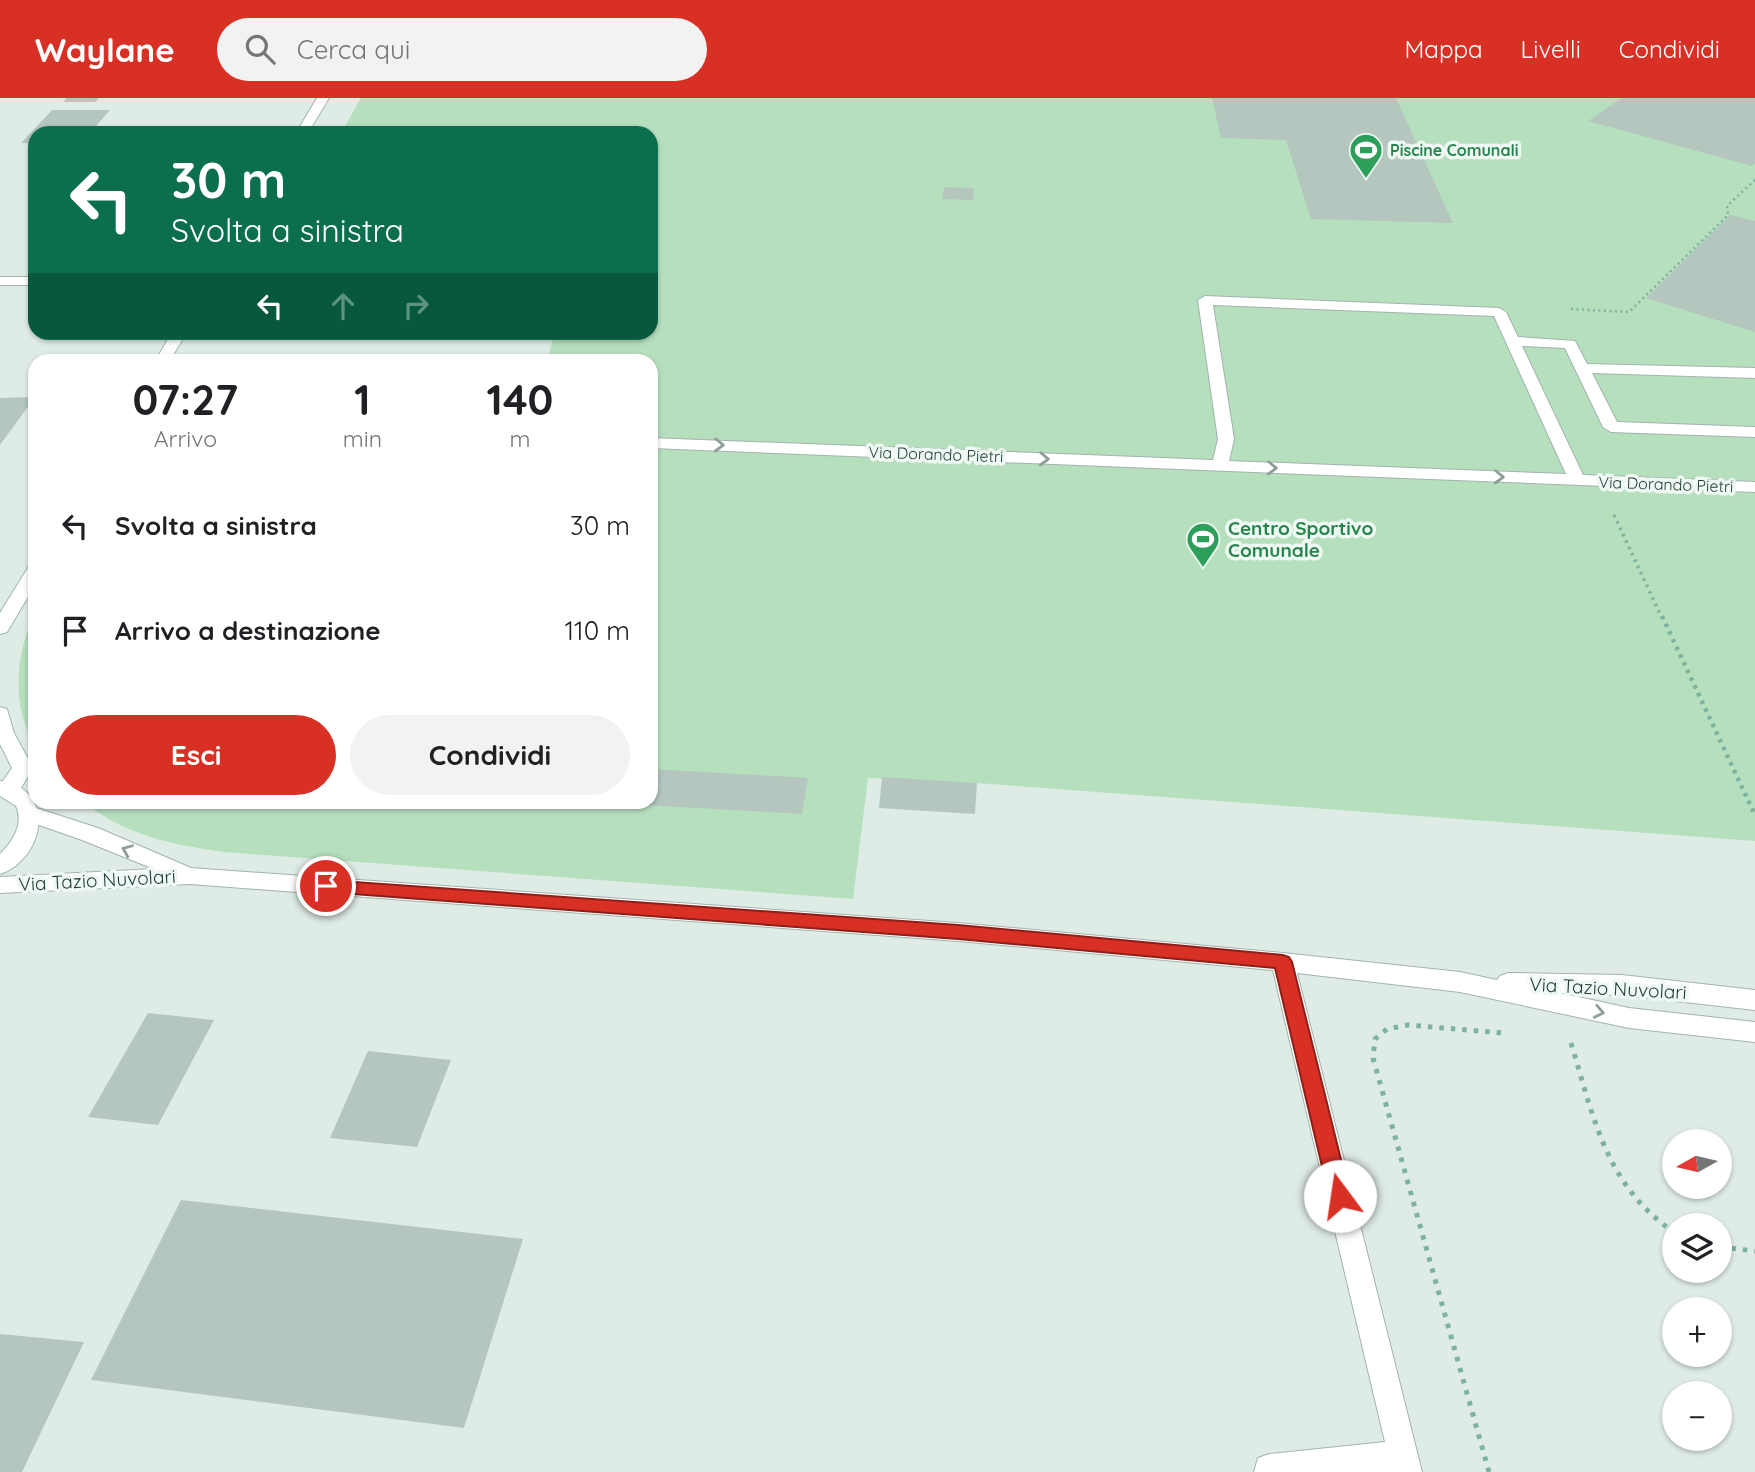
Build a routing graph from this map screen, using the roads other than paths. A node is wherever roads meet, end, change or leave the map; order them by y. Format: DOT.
graph roads {
  1 [pos="323,98"];
  2 [pos="306,126"];
  3 [pos="0,281"];
  4 [pos="28,281"];
  5 [pos="1513,341"];
  6 [pos="1582,368"];
  7 [pos="1755,373"];
  8 [pos="1755,432"];
  9 [pos="658,443"];
  10 [pos="1220,466"];
  11 [pos="1577,480"];
  12 [pos="1755,487"];
  13 [pos="28,582"];
  14 [pos="0,628"];
  15 [pos="0,714"];
  16 [pos="4,789"];
  17 [pos="30,814"];
  18 [pos="0,866"];
  19 [pos="190,876"];
  20 [pos="0,885"];
  21 [pos="1283,962"];
  22 [pos="1460,982"];
  23 [pos="1755,1000"];
  24 [pos="1755,1032"];
  25 [pos="1405,1464"];
  26 [pos="1269,1472"];
  1 -- 2 [label="street"];
  3 -- 4 [label="street"];
  5 -- 6 [label="street"];
  5 -- 10 [label="street, Via Dorando Pietri"];
  5 -- 11 [label="street, Via Dorando Pietri"];
  6 -- 7 [label="street"];
  6 -- 8 [label="street"];
  9 -- 10 [label="street, Via Dorando Pietri, one-way"];
  10 -- 11 [label="street, Via Dorando Pietri, one-way"];
  11 -- 12 [label="street, Via Dorando Pietri"];
  13 -- 14 [label="street"];
  15 -- 16 [label="street"];
  16 -- 17 [label="street"];
  17 -- 18 [label="street"];
  19 -- 17 [label="street, Via Tazio Nuvolari, one-way"];
  19 -- 20 [label="street, Via Tazio Nuvolari"];
  19 -- 21 [label="street"];
  21 -- 22 [label="street"];
  21 -- 25 [label="street"];
  22 -- 23 [label="street, Via Tazio Nuvolari"];
  22 -- 24 [label="street, one-way"];
  25 -- 26 [label="street"];
}
